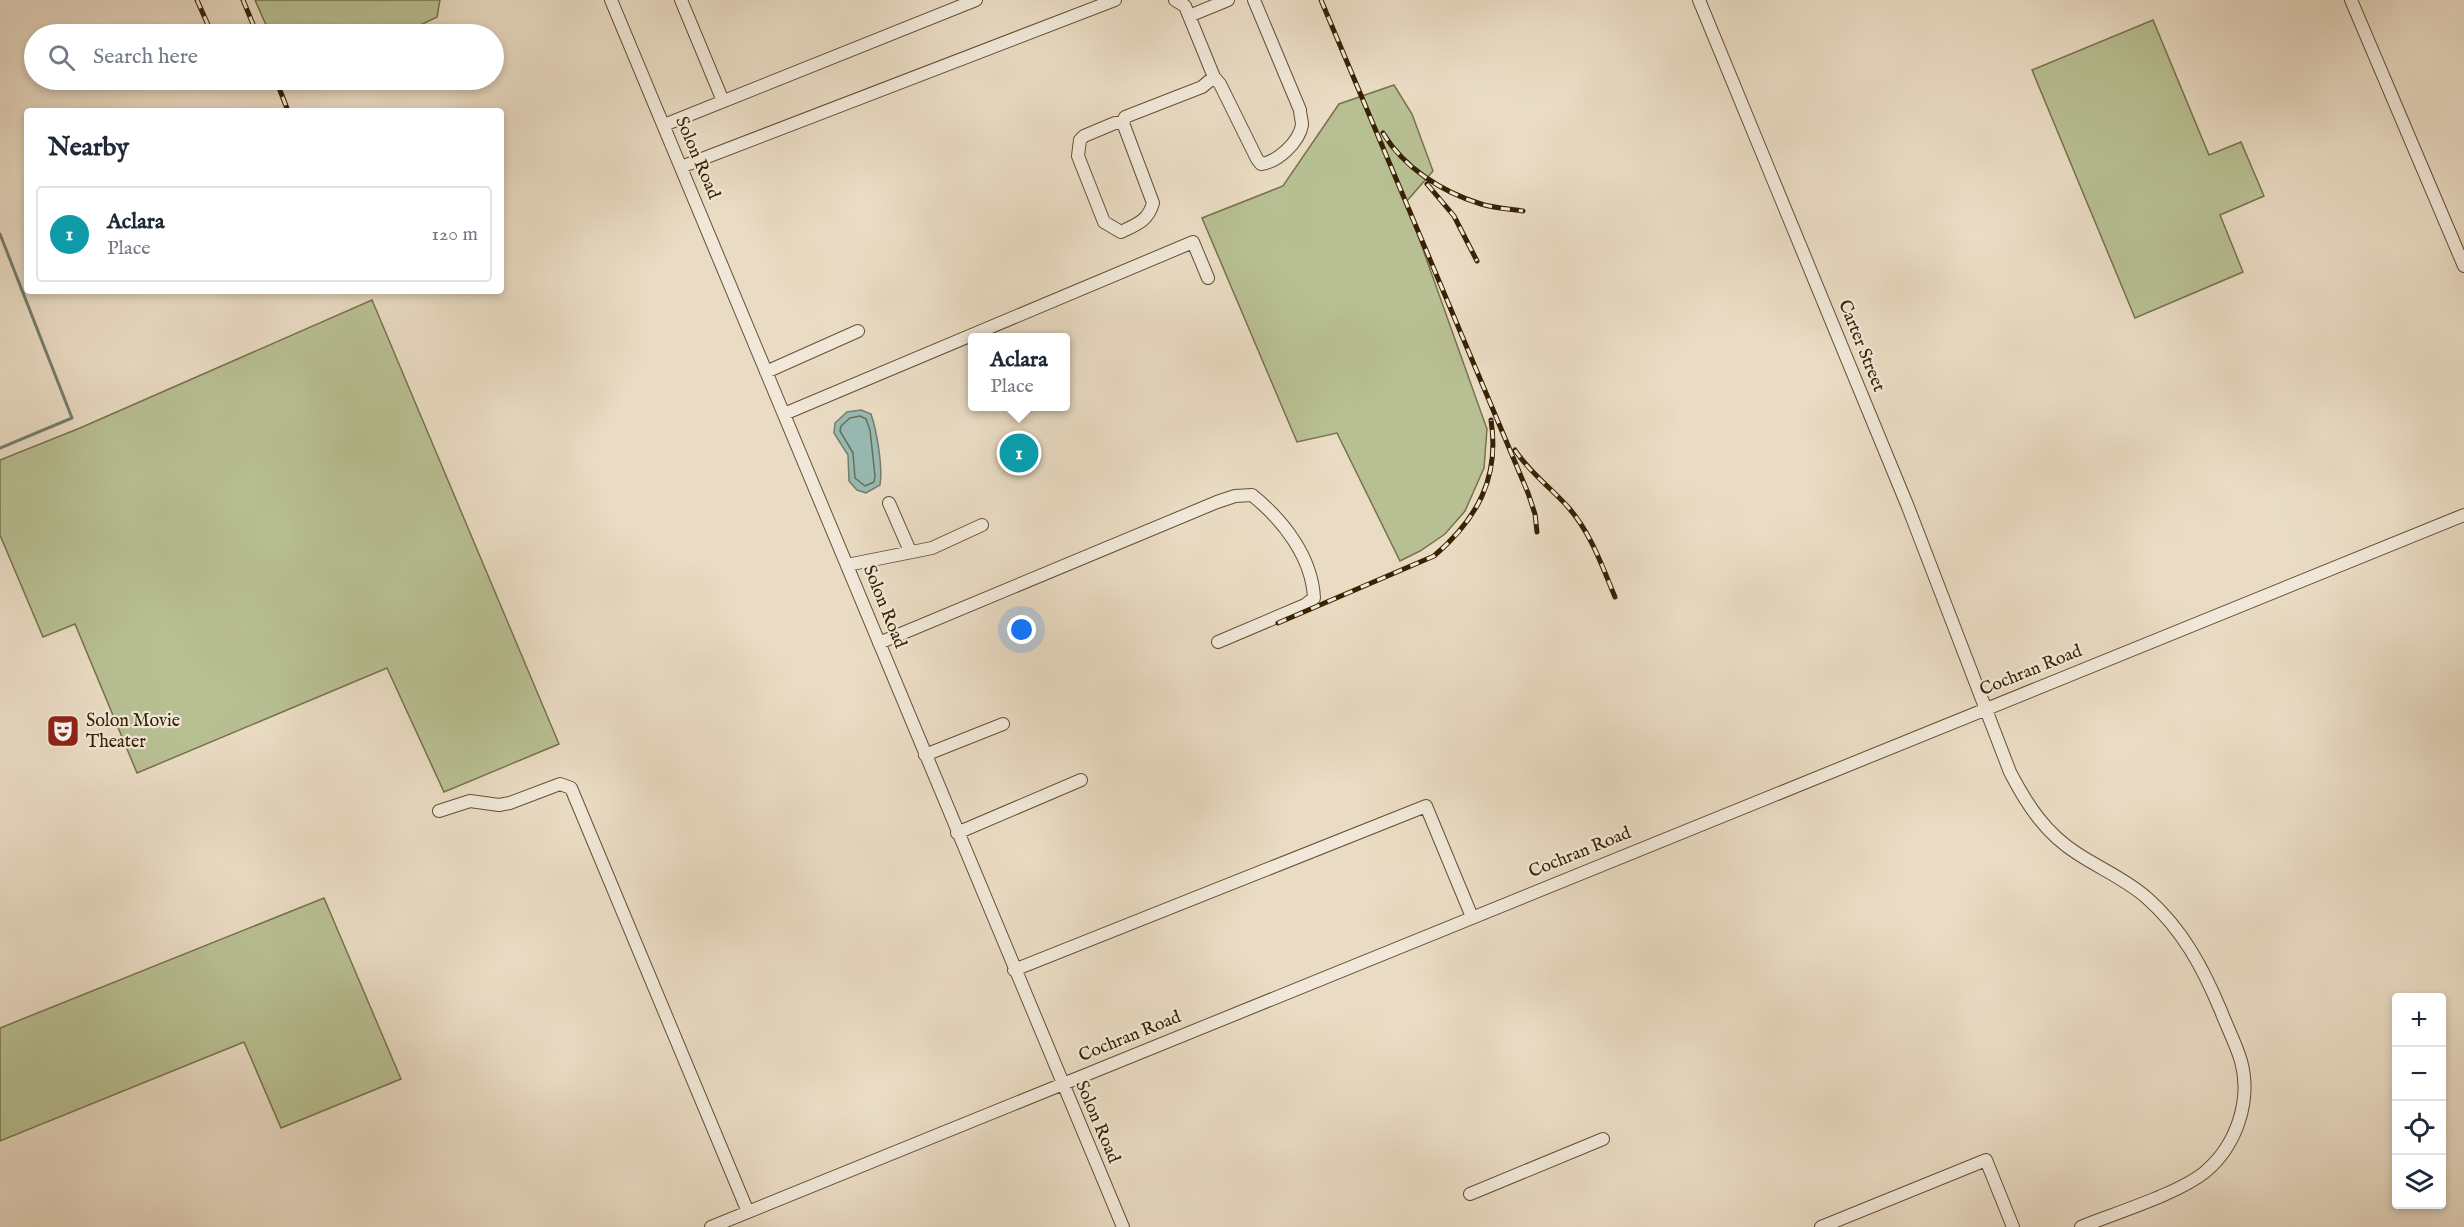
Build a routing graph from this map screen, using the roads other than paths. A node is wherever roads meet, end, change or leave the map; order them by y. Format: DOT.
graph roads {
  1 [pos="611,0"];
  2 [pos="681,0"];
  3 [pos="976,0"];
  4 [pos="1116,0"];
  5 [pos="1175,0"];
  6 [pos="1228,0"];
  7 [pos="1254,0"];
  8 [pos="1699,0"];
  9 [pos="2351,0"];
  10 [pos="1190,16"];
  11 [pos="1214,77"];
  12 [pos="723,101"];
  13 [pos="1123,123"];
  14 [pos="664,125"];
  15 [pos="681,167"];
  16 [pos="2464,266"];
  17 [pos="1208,278"];
  18 [pos="858,331"];
  19 [pos="977,333"];
  20 [pos="968,337"];
  21 [pos="766,372"];
  22 [pos="784,414"];
  23 [pos="889,503"];
  24 [pos="2464,515"];
  25 [pos="982,525"];
  26 [pos="910,551"];
  27 [pos="847,565"];
  28 [pos="1218,642"];
  29 [pos="879,643"];
  30 [pos="1984,708"];
  31 [pos="1003,724"];
  32 [pos="925,755"];
  33 [pos="1082,780"];
  34 [pos="439,811"];
  35 [pos="957,833"];
  36 [pos="1472,917"];
  37 [pos="1014,970"];
  38 [pos="1062,1084"];
  39 [pos="1603,1139"];
  40 [pos="1470,1194"];
  41 [pos="748,1212"];
  42 [pos="711,1227"];
  43 [pos="1123,1227"];
  44 [pos="1821,1227"];
  45 [pos="2013,1227"];
  46 [pos="2081,1227"];
  1 -- 14 [label="street, Solon Road"];
  2 -- 12 [label="street"];
  3 -- 12 [label="street"];
  4 -- 15 [label="street"];
  5 -- 10 [label="street"];
  6 -- 10 [label="street"];
  7 -- 11 [label="street"];
  8 -- 30 [label="street, Carter Street"];
  9 -- 16 [label="street"];
  10 -- 11 [label="street"];
  11 -- 13 [label="street"];
  12 -- 14 [label="street"];
  13 -- 13 [label="street"];
  14 -- 15 [label="street, Solon Road"];
  15 -- 21 [label="street, Solon Road"];
  17 -- 19 [label="street"];
  18 -- 21 [label="street"];
  20 -- 22 [label="street"];
  21 -- 22 [label="street, Solon Road"];
  22 -- 27 [label="street, Solon Road"];
  23 -- 26 [label="street"];
  24 -- 30 [label="street, Cochran Road"];
  25 -- 26 [label="street"];
  26 -- 27 [label="street"];
  27 -- 29 [label="street, Solon Road"];
  28 -- 29 [label="street"];
  29 -- 32 [label="street, Solon Road"];
  30 -- 36 [label="street, Cochran Road"];
  30 -- 46 [label="street, Carter Street"];
  31 -- 32 [label="street"];
  32 -- 35 [label="street, Solon Road"];
  33 -- 35 [label="street"];
  34 -- 41 [label="street"];
  35 -- 37 [label="street, Solon Road"];
  36 -- 37 [label="street"];
  36 -- 38 [label="street, Cochran Road"];
  37 -- 38 [label="street, Solon Road"];
  38 -- 41 [label="street, Cochran Road"];
  38 -- 43 [label="street, Solon Road"];
  39 -- 40 [label="street"];
  41 -- 42 [label="street, Cochran Road"];
  44 -- 45 [label="street"];
}
